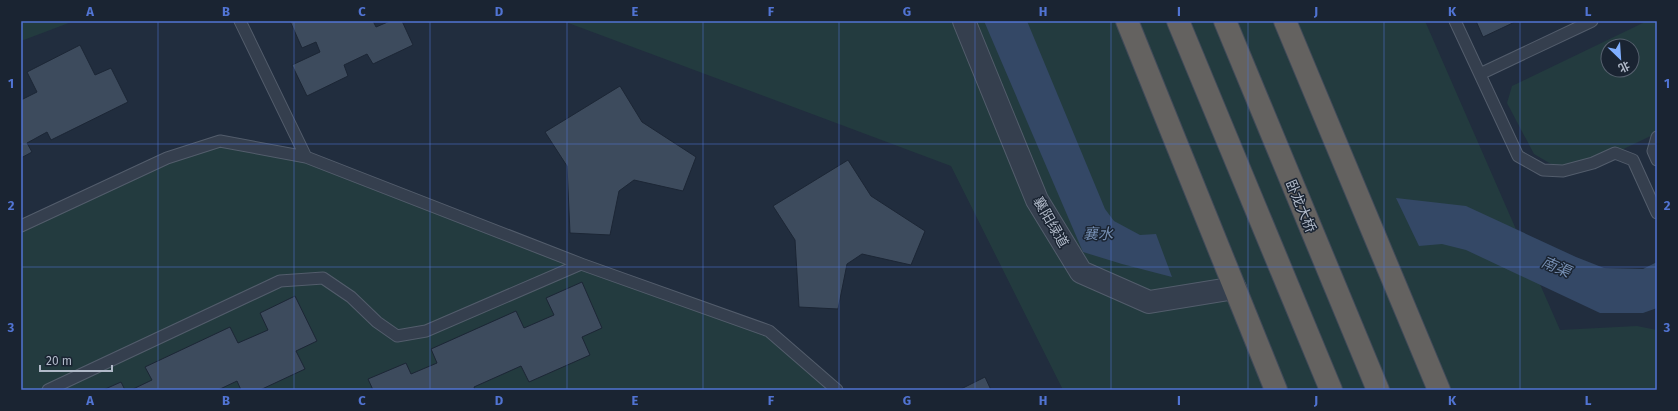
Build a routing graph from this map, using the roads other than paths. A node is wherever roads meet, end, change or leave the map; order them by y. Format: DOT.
graph roads {
  1 [pos="240,21"];
  2 [pos="964,21"];
  3 [pos="1127,21"];
  4 [pos="1178,21"];
  5 [pos="1225,21"];
  6 [pos="1285,21"];
  7 [pos="1455,21"];
  8 [pos="1592,21"];
  9 [pos="1480,74"];
  10 [pos="1657,136"];
  11 [pos="306,157"];
  12 [pos="1657,160"];
  13 [pos="1657,214"];
  14 [pos="21,226"];
  15 [pos="581,264"];
  16 [pos="1235,288"];
  17 [pos="48,390"];
  18 [pos="837,390"];
  19 [pos="1276,390"];
  20 [pos="1330,390"];
  21 [pos="1378,390"];
  22 [pos="1439,390"];
  1 -- 11 [label="lane"];
  2 -- 16 [label="street, 襄阳绿道"];
  3 -- 16 [label="highway"];
  4 -- 20 [label="highway"];
  5 -- 21 [label="highway, 卧龙大桥"];
  6 -- 22 [label="highway"];
  7 -- 9 [label="lane"];
  8 -- 9 [label="lane"];
  9 -- 13 [label="lane"];
  10 -- 12 [label="lane"];
  11 -- 14 [label="lane"];
  11 -- 15 [label="lane"];
  15 -- 17 [label="lane"];
  15 -- 18 [label="lane"];
  16 -- 19 [label="highway"];
}
